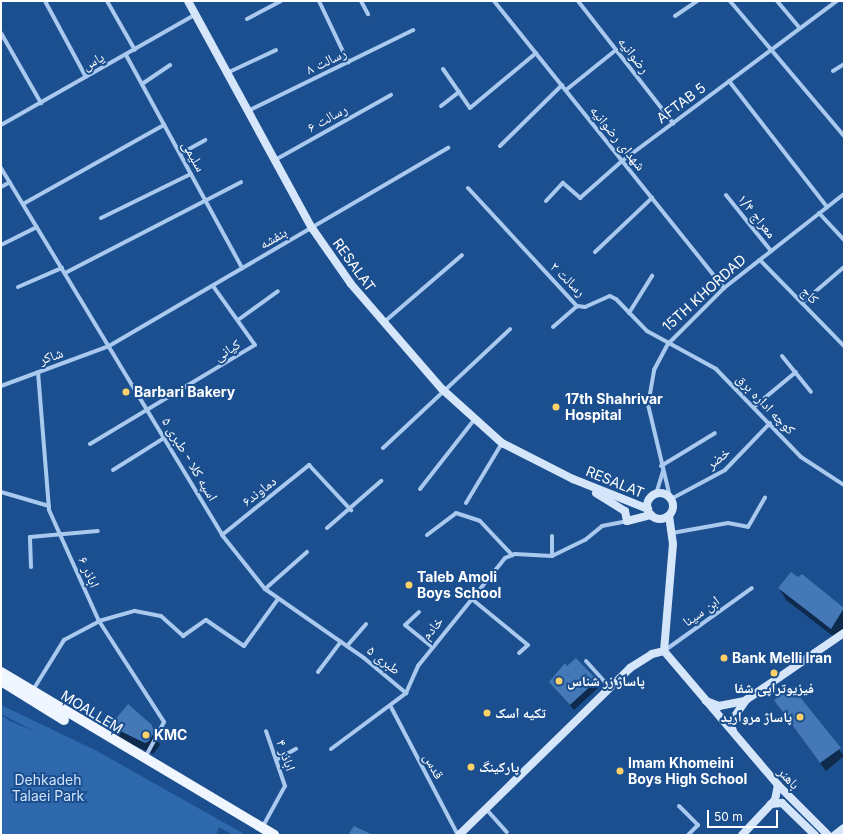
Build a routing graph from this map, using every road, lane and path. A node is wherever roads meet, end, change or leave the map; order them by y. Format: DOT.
graph roads {
  1 [pos="45,1"];
  2 [pos="107,1"];
  3 [pos="188,1"];
  4 [pos="281,1"];
  5 [pos="319,1"];
  6 [pos="361,1"];
  7 [pos="494,1"];
  8 [pos="578,1"];
  9 [pos="696,1"];
  10 [pos="730,1"];
  11 [pos="777,1"];
  12 [pos="836,1"];
  13 [pos="368,14"];
  14 [pos="196,15"];
  15 [pos="675,16"];
  16 [pos="246,19"];
  17 [pos="800,28"];
  18 [pos="413,30"];
  19 [pos="1,33"];
  20 [pos="135,50"];
  21 [pos="276,50"];
  22 [pos="616,50"];
  23 [pos="771,50"];
  24 [pos="536,53"];
  25 [pos="126,55"];
  26 [pos="348,62"];
  27 [pos="844,64"];
  28 [pos="170,65"];
  29 [pos="443,69"];
  30 [pos="833,71"];
  31 [pos="227,74"];
  32 [pos="86,77"];
  33 [pos="729,81"];
  34 [pos="142,84"];
  35 [pos="562,85"];
  36 [pos="566,90"];
  37 [pos="459,92"];
  38 [pos="391,95"];
  39 [pos="41,103"];
  40 [pos="441,106"];
  41 [pos="248,112"];
  42 [pos="673,123"];
  43 [pos="1,125"];
  44 [pos="164,125"];
  45 [pos="844,136"];
  46 [pos="205,140"];
  47 [pos="500,146"];
  48 [pos="448,148"];
  49 [pos="180,154"];
  50 [pos="275,160"];
  51 [pos="622,161"];
  52 [pos="1,168"];
  53 [pos="191,174"];
  54 [pos="10,182"];
  55 [pos="241,182"];
  56 [pos="1,187"];
  57 [pos="468,188"];
  58 [pos="844,194"];
  59 [pos="726,195"];
  60 [pos="652,198"];
  61 [pos="546,200"];
  62 [pos="206,201"];
  63 [pos="23,204"];
  64 [pos="827,207"];
  65 [pos="819,213"];
  66 [pos="101,218"];
  67 [pos="37,227"];
  68 [pos="312,228"];
  69 [pos="844,240"];
  70 [pos="1,245"];
  71 [pos="771,251"];
  72 [pos="595,252"];
  73 [pos="462,255"];
  74 [pos="760,260"];
  75 [pos="844,267"];
  76 [pos="62,268"];
  77 [pos="242,268"];
  78 [pos="65,273"];
  79 [pos="652,276"];
  80 [pos="213,286"];
  81 [pos="18,287"];
  82 [pos="724,288"];
  83 [pos="278,291"];
  84 [pos="802,303"];
  85 [pos="577,306"];
  86 [pos="629,313"];
  87 [pos="238,320"];
  88 [pos="383,323"];
  89 [pos="553,327"];
  90 [pos="510,328"];
  91 [pos="668,344"];
  92 [pos="109,346"];
  93 [pos="844,346"];
  94 [pos="782,356"];
  95 [pos="38,372"];
  96 [pos="796,372"];
  97 [pos="1,386"];
  98 [pos="442,389"];
  99 [pos="811,392"];
  100 [pos="754,406"];
  101 [pos="148,412"];
  102 [pos="474,420"];
  103 [pos="770,423"];
  104 [pos="715,433"];
  105 [pos="164,438"];
  106 [pos="502,443"];
  107 [pos="90,444"];
  108 [pos="383,448"];
  109 [pos="662,468"];
  110 [pos="113,470"];
  111 [pos="573,479"];
  112 [pos="381,481"];
  113 [pos="844,485"];
  114 [pos="420,489"];
  115 [pos="1,492"];
  116 [pos="656,494"];
  117 [pos="670,498"];
  118 [pos="765,498"];
  119 [pos="466,504"];
  120 [pos="48,506"];
  121 [pos="351,510"];
  122 [pos="649,512"];
  123 [pos="669,516"];
  124 [pos="627,521"];
  125 [pos="327,528"];
  126 [pos="98,531"];
  127 [pos="672,534"];
  128 [pos="60,535"];
  129 [pos="222,535"];
  130 [pos="427,535"];
  131 [pos="552,536"];
  132 [pos="307,552"];
  133 [pos="512,555"];
  134 [pos="552,556"];
  135 [pos="31,567"];
  136 [pos="752,588"];
  137 [pos="265,589"];
  138 [pos="278,599"];
  139 [pos="473,600"];
  140 [pos="419,612"];
  141 [pos="98,621"];
  142 [pos="366,624"];
  143 [pos="844,633"];
  144 [pos="341,642"];
  145 [pos="347,646"];
  146 [pos="432,648"];
  147 [pos="664,651"];
  148 [pos="519,653"];
  149 [pos="586,661"];
  150 [pos="1,672"];
  151 [pos="318,672"];
  152 [pos="1,681"];
  153 [pos="610,688"];
  154 [pos="32,691"];
  155 [pos="406,693"];
  156 [pos="746,700"];
  157 [pos="706,701"];
  158 [pos="391,707"];
  159 [pos="266,731"];
  160 [pos="735,736"];
  161 [pos="331,748"];
  162 [pos="296,749"];
  163 [pos="144,759"];
  164 [pos="276,760"];
  165 [pos="778,785"];
  166 [pos="771,804"];
  167 [pos="680,806"];
  168 [pos="486,809"];
  169 [pos="844,828"];
  170 [pos="263,832"];
  171 [pos="507,832"];
  172 [pos="274,835"];
  173 [pos="459,835"];
  174 [pos="688,835"];
  175 [pos="742,835"];
  176 [pos="815,835"];
  177 [pos="828,835"];
  178 [pos="836,835"];
  1 -- 32 [label="street"];
  2 -- 20 [label="street"];
  3 -- 14 [label="main road, RESALAT"];
  4 -- 16 [label="street"];
  5 -- 26 [label="street"];
  6 -- 13 [label="street"];
  7 -- 24 [label="street, شهدای رضوانیه"];
  8 -- 22 [label="street, رضوانیه"];
  9 -- 15 [label="street"];
  10 -- 23 [label="street"];
  11 -- 17 [label="street"];
  12 -- 17 [label="street, AFTAB 5"];
  14 -- 20 [label="street, یاس"];
  14 -- 31 [label="main road, RESALAT"];
  17 -- 23 [label="street, AFTAB 5"];
  18 -- 26 [label="street, رسالت ۸"];
  19 -- 39 [label="street"];
  20 -- 25 [label="street, یاس"];
  21 -- 31 [label="street"];
  22 -- 36 [label="street"];
  22 -- 42 [label="street, رضوانیه"];
  23 -- 33 [label="street, AFTAB 5"];
  23 -- 45 [label="street"];
  24 -- 35 [label="street, شهدای رضوانیه"];
  24 -- 37 [label="street"];
  25 -- 32 [label="street, یاس"];
  25 -- 34 [label="street, سلیمی"];
  26 -- 41 [label="street, رسالت ۸"];
  27 -- 30 [label="street"];
  28 -- 34 [label="street"];
  29 -- 37 [label="street"];
  31 -- 41 [label="main road, RESALAT"];
  32 -- 39 [label="street, یاس"];
  33 -- 42 [label="street, AFTAB 5"];
  33 -- 64 [label="street"];
  34 -- 44 [label="street, سلیمی"];
  35 -- 36 [label="street, شهدای رضوانیه"];
  35 -- 47 [label="street"];
  36 -- 51 [label="street, شهدای رضوانیه"];
  37 -- 40 [label="street"];
  38 -- 50 [label="street, رسالت ۶"];
  39 -- 43 [label="street, یاس"];
  41 -- 50 [label="main road, RESALAT"];
  42 -- 51 [label="street, AFTAB 5"];
  44 -- 49 [label="street, سلیمی"];
  44 -- 63 [label="street"];
  46 -- 49 [label="street"];
  48 -- 68 [label="street, بنفشه"];
  49 -- 53 [label="street, سلیمی"];
  50 -- 68 [label="main road, RESALAT"];
  51 -- 60 [label="street, شهدای رضوانیه"];
  51 -- 61 [label="street, AFTAB 5"];
  52 -- 54 [label="street, اسپه کلا - طبری ۵"];
  53 -- 62 [label="street, سلیمی"];
  53 -- 66 [label="street"];
  54 -- 56 [label="street"];
  54 -- 63 [label="street, اسپه کلا - طبری ۵"];
  55 -- 62 [label="street"];
  57 -- 85 [label="street, رسالت ۲"];
  58 -- 64 [label="street, 15TH KHORDAD"];
  59 -- 71 [label="street, معراج ۱/۴"];
  60 -- 72 [label="street"];
  60 -- 82 [label="street, شهدای رضوانیه"];
  62 -- 77 [label="street, سلیمی"];
  62 -- 78 [label="street"];
  63 -- 67 [label="street, اسپه کلا - طبری ۵"];
  64 -- 65 [label="street, 15TH KHORDAD"];
  65 -- 69 [label="street"];
  65 -- 71 [label="street, 15TH KHORDAD"];
  67 -- 70 [label="street"];
  67 -- 76 [label="street, اسپه کلا - طبری ۵"];
  68 -- 77 [label="street, بنفشه"];
  68 -- 88 [label="main road, RESALAT"];
  71 -- 74 [label="street, 15TH KHORDAD"];
  73 -- 88 [label="street"];
  74 -- 82 [label="street, 15TH KHORDAD"];
  74 -- 84 [label="street, کاج"];
  75 -- 84 [label="street"];
  76 -- 78 [label="street, اسپه کلا - طبری ۵"];
  76 -- 81 [label="street"];
  77 -- 80 [label="street, بنفشه"];
  78 -- 92 [label="street, اسپه کلا - طبری ۵"];
  79 -- 86 [label="street"];
  80 -- 87 [label="street, کیانی"];
  80 -- 92 [label="street, بنفشه"];
  82 -- 91 [label="street, 15TH KHORDAD"];
  83 -- 87 [label="street"];
  84 -- 93 [label="street, کاج"];
  85 -- 86 [label="street, رسالت ۲"];
  85 -- 89 [label="street"];
  86 -- 91 [label="street, رسالت ۲"];
  87 -- 101 [label="street, کیانی"];
  88 -- 98 [label="main road, RESALAT"];
  90 -- 98 [label="street"];
  91 -- 100 [label="street, کوچه اداره برق"];
  91 -- 109 [label="street, 15TH KHORDAD"];
  92 -- 95 [label="street, شاکر"];
  92 -- 101 [label="street, اسپه کلا - طبری ۵"];
  94 -- 96 [label="street"];
  95 -- 97 [label="street, شاکر"];
  95 -- 120 [label="street, اباذر ۶"];
  96 -- 99 [label="street"];
  96 -- 100 [label="street"];
  98 -- 102 [label="main road, RESALAT"];
  98 -- 108 [label="street"];
  100 -- 103 [label="street, کوچه اداره برق"];
  101 -- 105 [label="street, اسپه کلا - طبری ۵"];
  101 -- 107 [label="street"];
  102 -- 106 [label="main road, RESALAT"];
  102 -- 114 [label="street"];
  103 -- 113 [label="street, کوچه اداره برق"];
  103 -- 117 [label="street, خضر"];
  104 -- 109 [label="street"];
  105 -- 110 [label="street"];
  105 -- 129 [label="street, اسپه کلا - طبری ۵"];
  106 -- 111 [label="main road, RESALAT"];
  106 -- 119 [label="street"];
  109 -- 116 [label="street, 15TH KHORDAD"];
  109 -- 117 [label="street, 15TH KHORDAD"];
  111 -- 122 [label="main road, RESALAT"];
  111 -- 124 [label="main road, RESALAT"];
  112 -- 121 [label="street"];
  115 -- 120 [label="street"];
  116 -- 117 [label="main road"];
  116 -- 122 [label="main road"];
  117 -- 123 [label="main road"];
  118 -- 127 [label="street"];
  120 -- 128 [label="street, اباذر ۶"];
  121 -- 125 [label="street"];
  121 -- 129 [label="street, دماوند۶"];
  122 -- 123 [label="main road"];
  122 -- 124 [label="main road"];
  123 -- 127 [label="main road"];
  124 -- 134 [label="street"];
  126 -- 128 [label="street"];
  127 -- 147 [label="main road"];
  128 -- 135 [label="street"];
  128 -- 141 [label="street, اباذر ۶"];
  129 -- 137 [label="street, اسپه کلا - طبری ۵"];
  130 -- 133 [label="street"];
  131 -- 134 [label="street"];
  132 -- 137 [label="street"];
  133 -- 134 [label="street"];
  133 -- 139 [label="street, خادم"];
  136 -- 147 [label="street, ابن سینا"];
  137 -- 138 [label="street, اسپه کلا - طبری ۵"];
  138 -- 141 [label="street"];
  138 -- 144 [label="street, اسپه کلا - طبری ۵"];
  139 -- 146 [label="street, خادم"];
  139 -- 148 [label="street"];
  140 -- 146 [label="street"];
  141 -- 154 [label="street"];
  141 -- 163 [label="street, اباذر ۶"];
  142 -- 145 [label="street"];
  143 -- 156 [label="main road"];
  144 -- 145 [label="street, اسپه کلا - طبری ۵"];
  144 -- 151 [label="street"];
  145 -- 155 [label="street, طبری ۵"];
  146 -- 155 [label="street, خادم"];
  147 -- 153 [label="main road"];
  147 -- 157 [label="main road, باهنر"];
  149 -- 153 [label="street"];
  150 -- 154 [label="main road, MOALLEM"];
  152 -- 170 [label="main road, MOALLEM"];
  153 -- 168 [label="main road"];
  154 -- 163 [label="main road, MOALLEM"];
  155 -- 158 [label="street, خادم"];
  156 -- 157 [label="main road"];
  156 -- 160 [label="main road"];
  157 -- 160 [label="main road, باهنر"];
  158 -- 161 [label="street, خادم"];
  158 -- 173 [label="street, قدس"];
  159 -- 164 [label="street, اباذر ۴"];
  160 -- 165 [label="main road, باهنر"];
  162 -- 164 [label="street"];
  163 -- 170 [label="main road, MOALLEM"];
  164 -- 170 [label="street, اباذر ۴"];
  165 -- 166 [label="main road"];
  165 -- 177 [label="main road, باهنر"];
  166 -- 175 [label="main road"];
  166 -- 176 [label="main road"];
  167 -- 174 [label="street"];
  168 -- 171 [label="street"];
  168 -- 173 [label="main road"];
  169 -- 178 [label="main road"];
  170 -- 172 [label="main road, MOALLEM"];
}
